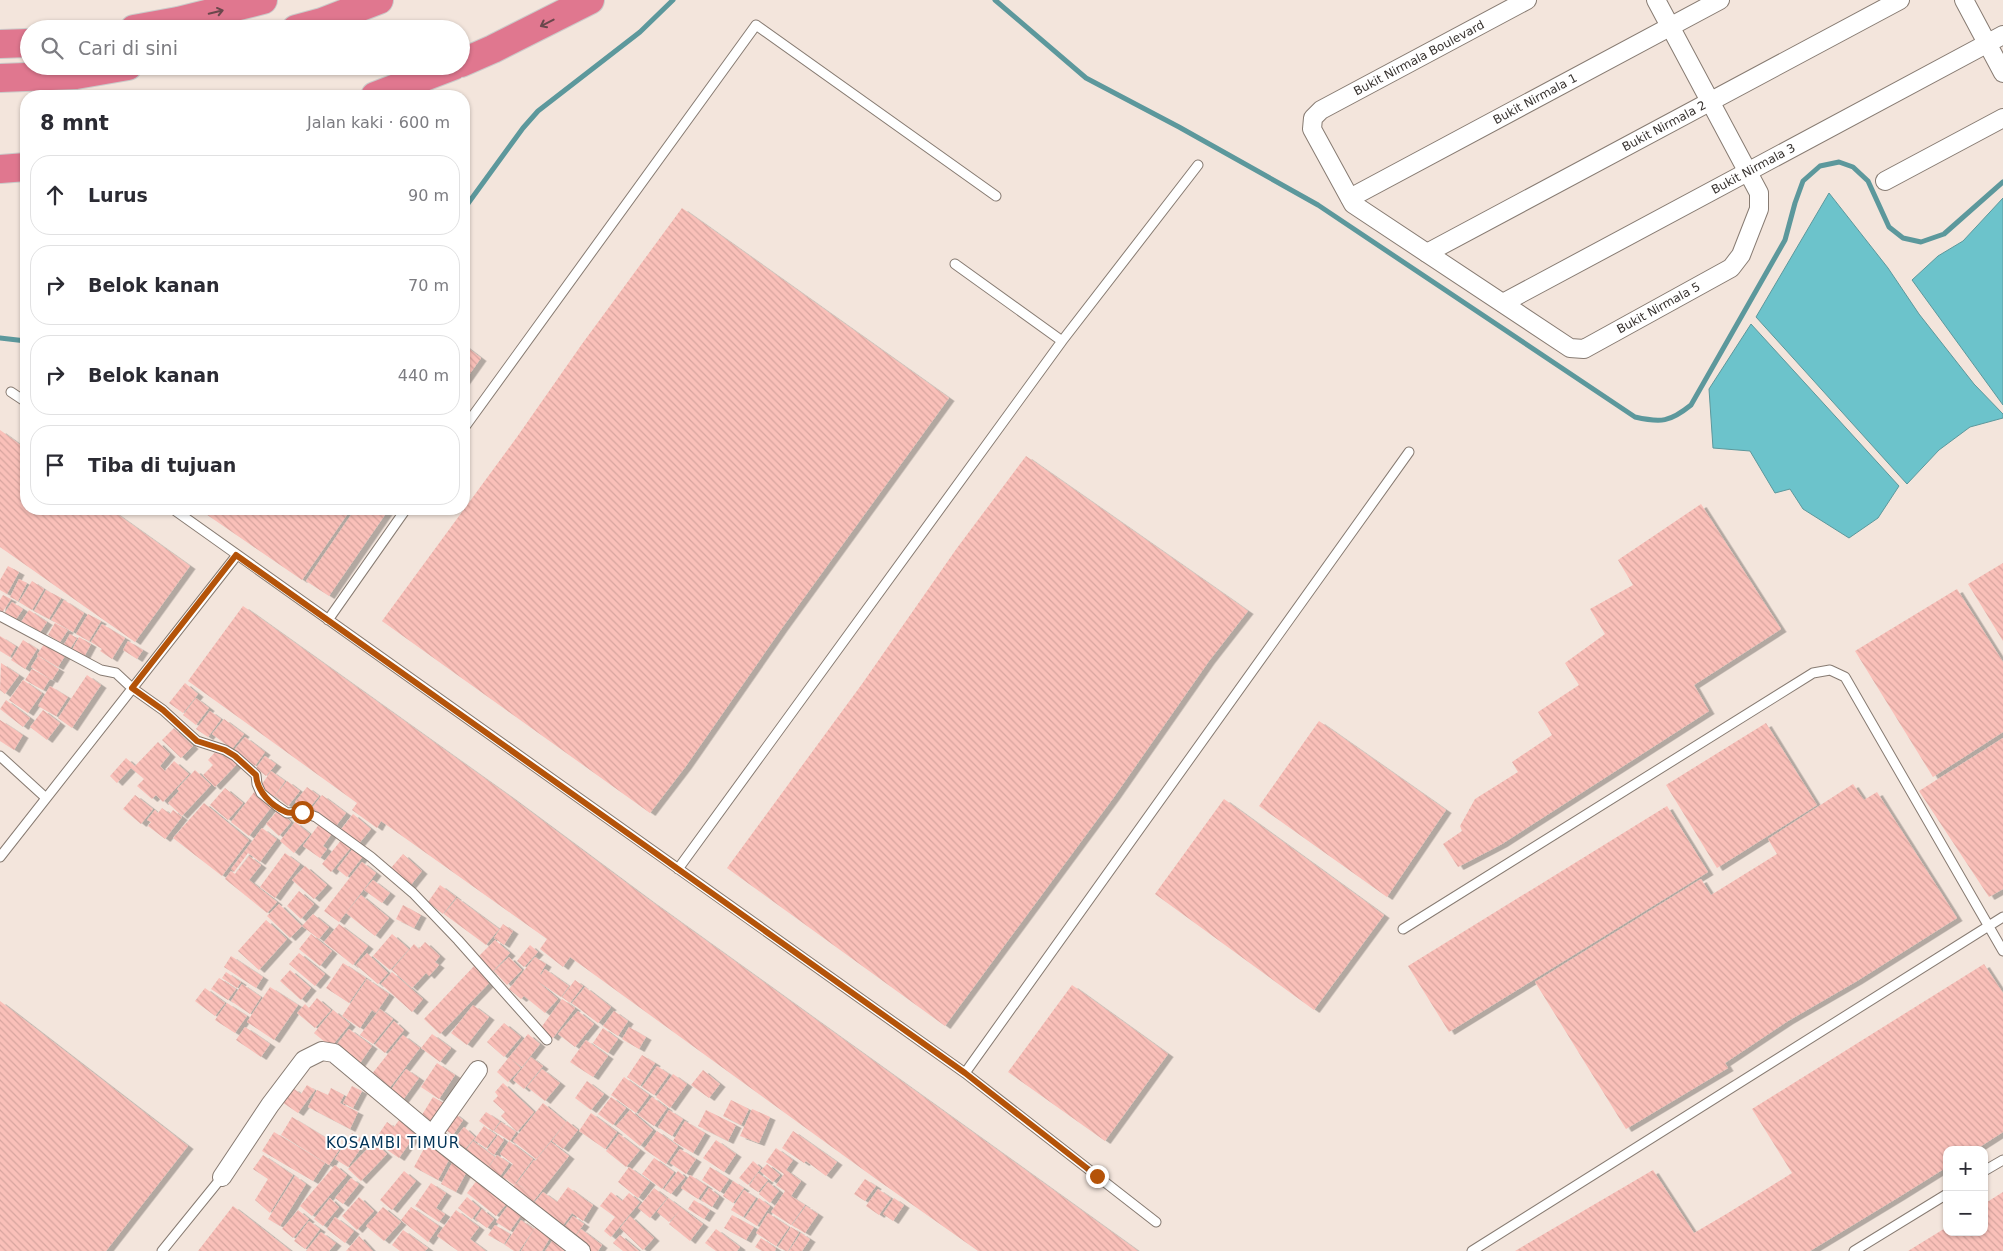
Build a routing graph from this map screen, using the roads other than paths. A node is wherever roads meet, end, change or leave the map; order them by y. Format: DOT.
graph roads {
  1 [pos="263,0"];
  2 [pos="379,0"];
  3 [pos="590,0"];
  4 [pos="1527,0"];
  5 [pos="1656,0"];
  6 [pos="1720,0"];
  7 [pos="1900,0"];
  8 [pos="1964,0"];
  9 [pos="182,20"];
  10 [pos="327,20"];
  11 [pos="1670,27"];
  12 [pos="2003,35"];
  13 [pos="20,43"];
  14 [pos="0,44"];
  15 [pos="1987,44"];
  16 [pos="470,59"];
  17 [pos="2003,73"];
  18 [pos="76,75"];
  19 [pos="429,75"];
  20 [pos="0,78"];
  21 [pos="390,90"];
  22 [pos="1710,102"];
  23 [pos="2003,118"];
  24 [pos="1198,165"];
  25 [pos="20,167"];
  26 [pos="0,169"];
  27 [pos="1748,172"];
  28 [pos="1885,181"];
  29 [pos="996,196"];
  30 [pos="1350,198"];
  31 [pos="1427,253"];
  32 [pos="955,264"];
  33 [pos="1503,303"];
  34 [pos="1062,342"];
  35 [pos="11,392"];
  36 [pos="20,398"];
  37 [pos="470,420"];
  38 [pos="1409,452"];
  39 [pos="181,515"];
  40 [pos="402,515"];
  41 [pos="236,555"];
  42 [pos="0,616"];
  43 [pos="328,620"];
  44 [pos="132,688"];
  45 [pos="0,756"];
  46 [pos="46,798"];
  47 [pos="0,856"];
  48 [pos="678,869"];
  49 [pos="2003,917"];
  50 [pos="1988,926"];
  51 [pos="1403,929"];
  52 [pos="2003,951"];
  53 [pos="547,1040"];
  54 [pos="478,1070"];
  55 [pos="965,1073"];
  56 [pos="432,1135"];
  57 [pos="2003,1160"];
  58 [pos="1988,1169"];
  59 [pos="222,1177"];
  60 [pos="1943,1196"];
  61 [pos="1156,1222"];
  62 [pos="162,1251"];
  63 [pos="582,1251"];
  64 [pos="1472,1251"];
  65 [pos="1854,1251"];
  9 -- 1 [label="highway, one-way"];
  2 -- 10 [label="highway"];
  3 -- 16 [label="highway, one-way"];
  4 -- 30 [label="street, Bukit Nirmala Boulevard"];
  5 -- 11 [label="street"];
  6 -- 11 [label="street, Bukit Nirmala 1"];
  7 -- 22 [label="street, Bukit Nirmala 2"];
  8 -- 15 [label="street"];
  11 -- 22 [label="street"];
  11 -- 30 [label="street, Bukit Nirmala 1"];
  12 -- 15 [label="street, Bukit Nirmala 3"];
  13 -- 14 [label="highway"];
  15 -- 17 [label="street"];
  15 -- 27 [label="street, Bukit Nirmala 3"];
  18 -- 20 [label="highway"];
  19 -- 21 [label="highway"];
  22 -- 27 [label="street"];
  22 -- 31 [label="street, Bukit Nirmala 2"];
  23 -- 28 [label="street"];
  24 -- 34 [label="lane"];
  25 -- 26 [label="highway"];
  27 -- 33 [label="street, Bukit Nirmala 3"];
  27 -- 33 [label="street, Bukit Nirmala 5"];
  29 -- 37 [label="lane"];
  30 -- 31 [label="street"];
  31 -- 33 [label="street"];
  32 -- 34 [label="lane"];
  34 -- 48 [label="lane"];
  35 -- 36 [label="lane"];
  38 -- 55 [label="lane"];
  39 -- 41 [label="lane"];
  40 -- 43 [label="lane"];
  41 -- 43 [label="lane"];
  41 -- 44 [label="lane"];
  42 -- 44 [label="lane"];
  43 -- 48 [label="lane"];
  44 -- 46 [label="lane"];
  44 -- 53 [label="lane"];
  45 -- 46 [label="lane"];
  46 -- 47 [label="lane"];
  48 -- 55 [label="lane"];
  49 -- 50 [label="lane"];
  50 -- 51 [label="lane"];
  50 -- 52 [label="lane"];
  50 -- 64 [label="lane"];
  54 -- 56 [label="street"];
  55 -- 61 [label="lane"];
  56 -- 59 [label="street"];
  56 -- 63 [label="street"];
  57 -- 58 [label="lane"];
  59 -- 62 [label="lane"];
  60 -- 65 [label="lane"];
}
